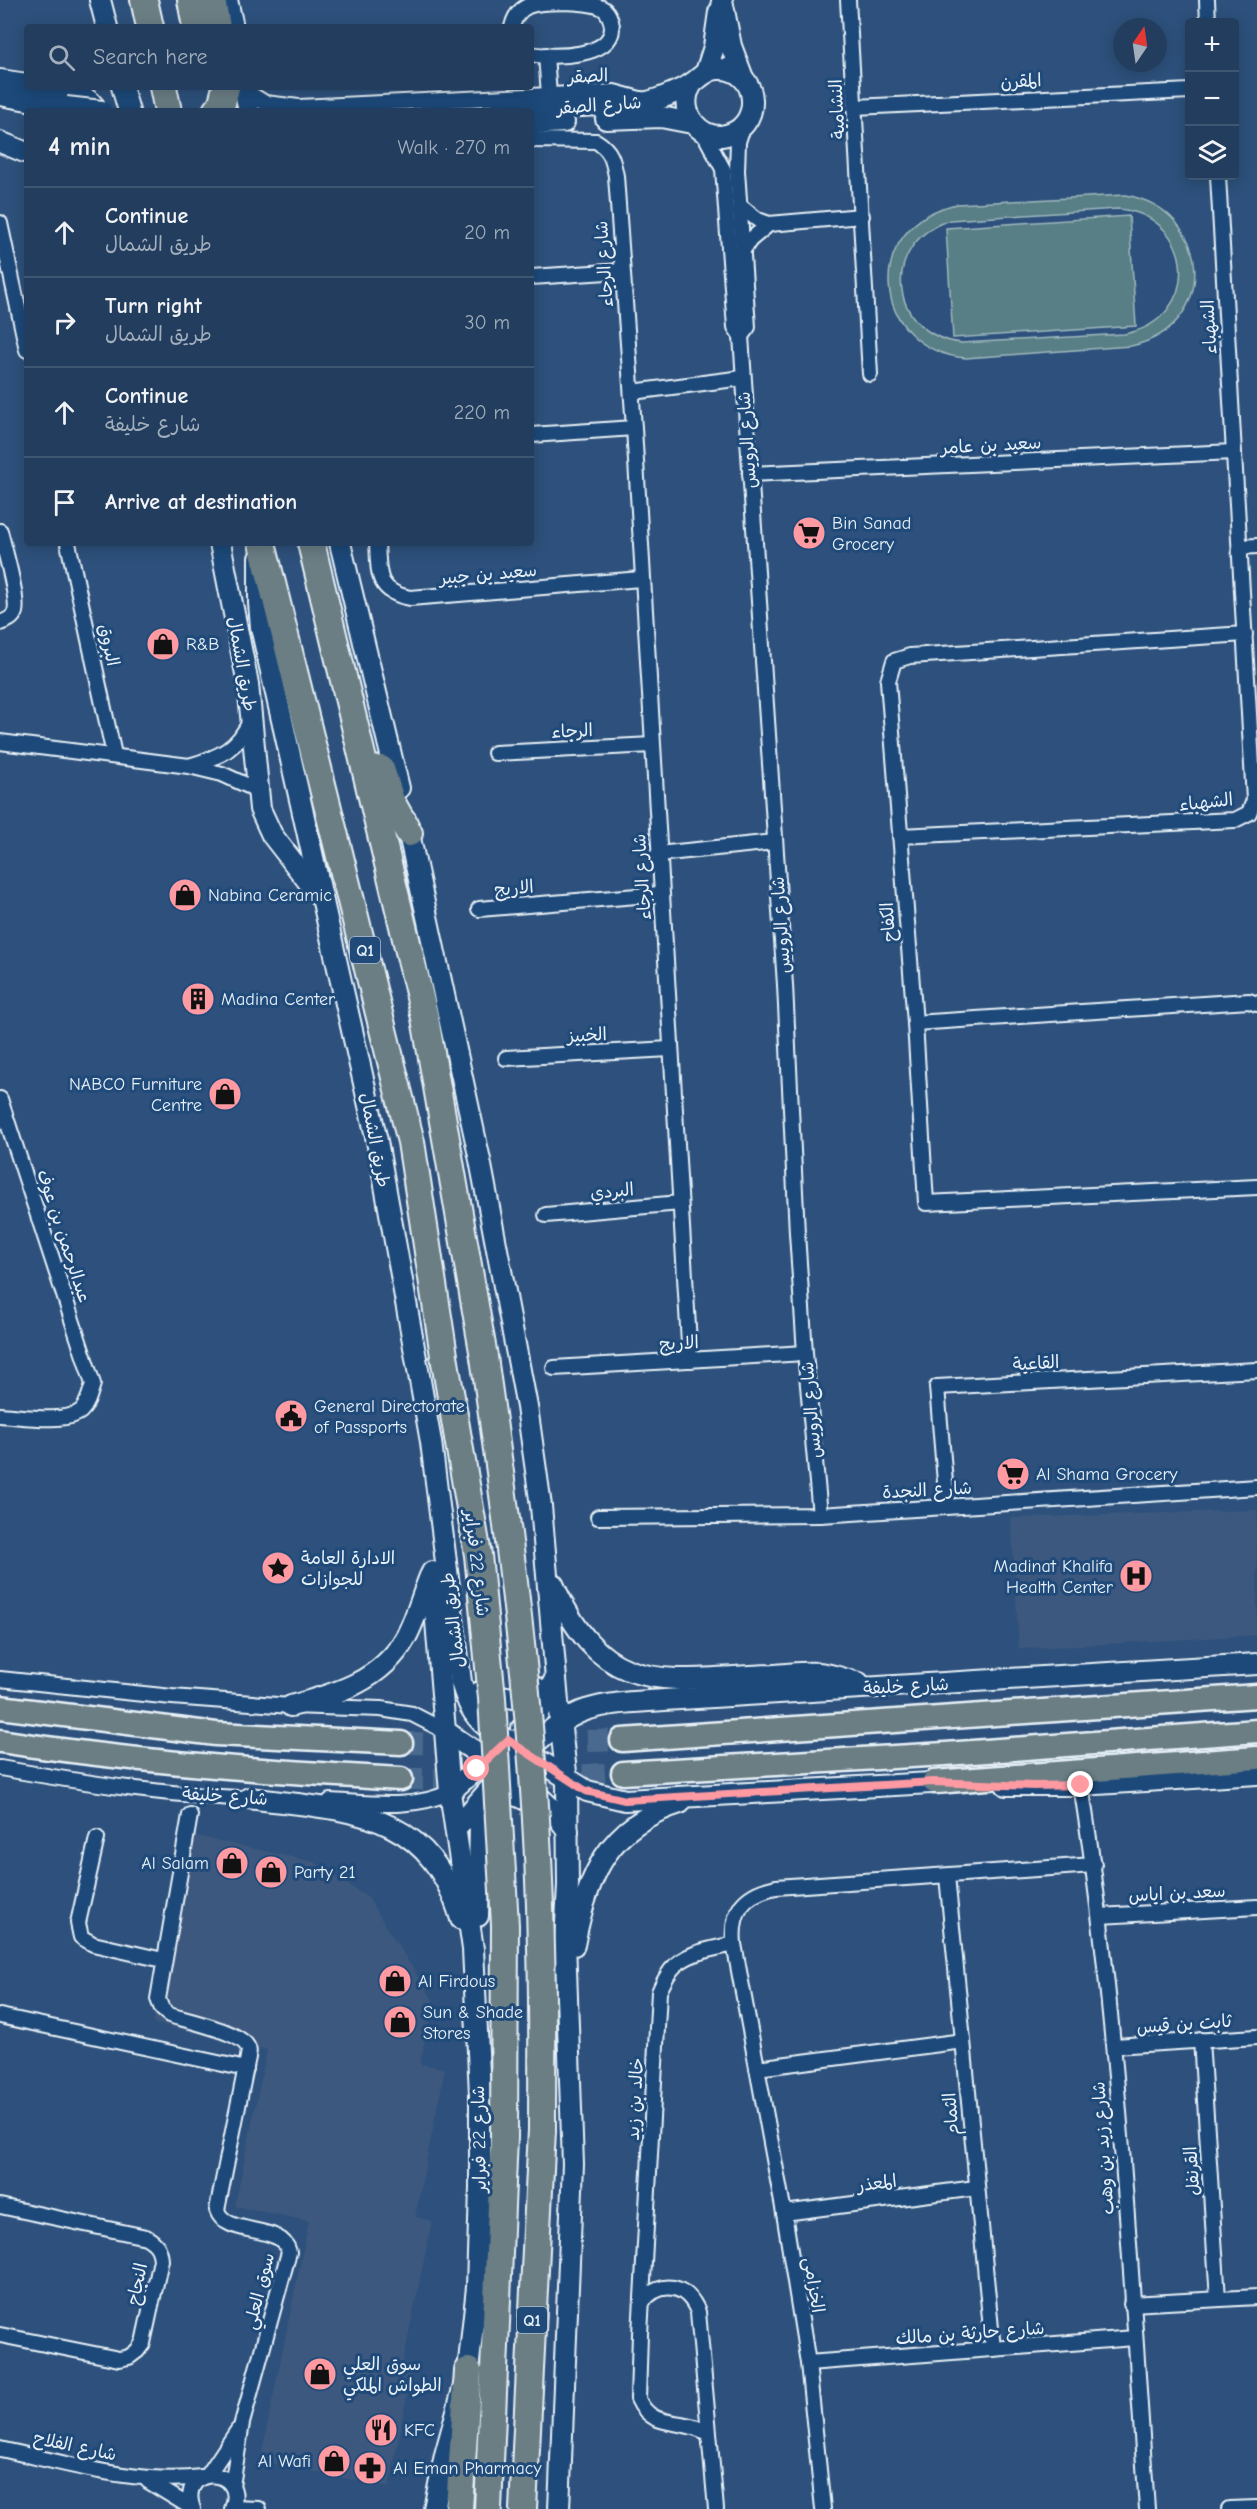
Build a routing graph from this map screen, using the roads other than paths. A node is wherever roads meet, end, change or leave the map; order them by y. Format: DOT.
graph roads {
  1 [pos="93,0"];
  2 [pos="100,0"];
  3 [pos="144,0"];
  4 [pos="191,0"];
  5 [pos="212,0"];
  6 [pos="227,0"];
  7 [pos="848,0"];
  8 [pos="1207,0"];
  9 [pos="722,2"];
  10 [pos="1208,18"];
  11 [pos="92,24"];
  12 [pos="106,24"];
  13 [pos="149,24"];
  14 [pos="195,24"];
  15 [pos="216,24"];
  16 [pos="231,24"];
  17 [pos="513,24"];
  18 [pos="534,54"];
  19 [pos="546,55"];
  20 [pos="24,74"];
  21 [pos="0,78"];
  22 [pos="699,78"];
  23 [pos="743,78"];
  24 [pos="24,83"];
  25 [pos="58,90"];
  26 [pos="123,90"];
  27 [pos="164,90"];
  28 [pos="209,90"];
  29 [pos="236,90"];
  30 [pos="239,90"];
  31 [pos="242,90"];
  32 [pos="1185,91"];
  33 [pos="0,95"];
  34 [pos="549,95"];
  35 [pos="647,102"];
  36 [pos="855,107"];
  37 [pos="0,108"];
  38 [pos="75,108"];
  39 [pos="95,108"];
  40 [pos="128,108"];
  41 [pos="167,108"];
  42 [pos="214,108"];
  43 [pos="218,108"];
  44 [pos="248,108"];
  45 [pos="291,108"];
  46 [pos="314,108"];
  47 [pos="534,109"];
  48 [pos="24,112"];
  49 [pos="534,124"];
  50 [pos="743,126"];
  51 [pos="698,127"];
  52 [pos="0,135"];
  53 [pos="534,140"];
  54 [pos="24,141"];
  55 [pos="0,142"];
  56 [pos="24,152"];
  57 [pos="1218,180"];
  58 [pos="740,206"];
  59 [pos="862,216"];
  60 [pos="0,223"];
  61 [pos="769,224"];
  62 [pos="743,250"];
  63 [pos="622,271"];
  64 [pos="534,277"];
  65 [pos="24,336"];
  66 [pos="741,336"];
  67 [pos="870,374"];
  68 [pos="743,378"];
  69 [pos="632,392"];
  70 [pos="634,428"];
  71 [pos="534,435"];
  72 [pos="1234,452"];
  73 [pos="750,474"];
  74 [pos="0,531"];
  75 [pos="69,546"];
  76 [pos="221,546"];
  77 [pos="261,546"];
  78 [pos="262,546"];
  79 [pos="312,546"];
  80 [pos="312,546"];
  81 [pos="341,546"];
  82 [pos="376,546"];
  83 [pos="1257,546"];
  84 [pos="1240,548"];
  85 [pos="641,579"];
  86 [pos="259,592"];
  87 [pos="0,623"];
  88 [pos="1245,634"];
  89 [pos="248,684"];
  90 [pos="251,719"];
  91 [pos="0,742"];
  92 [pos="652,746"];
  93 [pos="495,753"];
  94 [pos="114,755"];
  95 [pos="189,766"];
  96 [pos="257,790"];
  97 [pos="409,833"];
  98 [pos="900,836"];
  99 [pos="775,842"];
  100 [pos="658,854"];
  101 [pos="661,894"];
  102 [pos="324,902"];
  103 [pos="479,909"];
  104 [pos="1257,1004"];
  105 [pos="915,1023"];
  106 [pos="670,1049"];
  107 [pos="506,1058"];
  108 [pos="0,1099"];
  109 [pos="1257,1187"];
  110 [pos="680,1203"];
  111 [pos="546,1215"];
  112 [pos="805,1353"];
  113 [pos="690,1360"];
  114 [pos="445,1362"];
  115 [pos="554,1368"];
  116 [pos="1257,1370"];
  117 [pos="0,1415"];
  118 [pos="1257,1487"];
  119 [pos="947,1506"];
  120 [pos="820,1515"];
  121 [pos="598,1517"];
  122 [pos="444,1533"];
  123 [pos="432,1572"];
  124 [pos="547,1572"];
  125 [pos="1257,1664"];
  126 [pos="555,1676"];
  127 [pos="0,1679"];
  128 [pos="461,1682"];
  129 [pos="876,1687"];
  130 [pos="1257,1696"];
  131 [pos="291,1706"];
  132 [pos="0,1707"];
  133 [pos="560,1724"];
  134 [pos="446,1731"];
  135 [pos="1257,1731"];
  136 [pos="508,1740"];
  137 [pos="622,1740"];
  138 [pos="0,1741"];
  139 [pos="401,1743"];
  140 [pos="526,1752"];
  141 [pos="1257,1758"];
  142 [pos="487,1760"];
  143 [pos="0,1768"];
  144 [pos="506,1772"];
  145 [pos="623,1773"];
  146 [pos="1257,1774"];
  147 [pos="401,1779"];
  148 [pos="567,1781"];
  149 [pos="934,1782"];
  150 [pos="1081,1785"];
  151 [pos="450,1792"];
  152 [pos="708,1794"];
  153 [pos="249,1798"];
  154 [pos="190,1815"];
  155 [pos="457,1828"];
  156 [pos="568,1831"];
  157 [pos="97,1838"];
  158 [pos="1094,1865"];
  159 [pos="947,1876"];
  160 [pos="1257,1907"];
  161 [pos="1100,1916"];
  162 [pos="565,1942"];
  163 [pos="734,1944"];
  164 [pos="473,1949"];
  165 [pos="163,1960"];
  166 [pos="568,1978"];
  167 [pos="474,1986"];
  168 [pos="0,2016"];
  169 [pos="1257,2037"];
  170 [pos="1201,2040"];
  171 [pos="963,2041"];
  172 [pos="1114,2046"];
  173 [pos="757,2068"];
  174 [pos="246,2069"];
  175 [pos="976,2188"];
  176 [pos="0,2206"];
  177 [pos="784,2213"];
  178 [pos="1257,2297"];
  179 [pos="1218,2299"];
  180 [pos="642,2302"];
  181 [pos="1131,2304"];
  182 [pos="0,2335"];
  183 [pos="1135,2338"];
  184 [pos="993,2349"];
  185 [pos="808,2363"];
  186 [pos="468,2371"];
  187 [pos="242,2423"];
  188 [pos="708,2433"];
  189 [pos="0,2449"];
  190 [pos="205,2476"];
  191 [pos="143,2479"];
  192 [pos="232,2486"];
  193 [pos="562,2506"];
  194 [pos="193,2508"];
  195 [pos="232,2508"];
  196 [pos="1257,2508"];
  197 [pos="259,2509"];
  198 [pos="434,2509"];
  199 [pos="459,2509"];
  200 [pos="488,2509"];
  201 [pos="523,2509"];
  202 [pos="716,2509"];
  203 [pos="823,2509"];
  204 [pos="1146,2509"];
  205 [pos="1229,2509"];
  1 -- 11 [label="main road"];
  2 -- 12 [label="main road"];
  3 -- 13 [label="highway"];
  4 -- 14 [label="highway"];
  5 -- 15 [label="highway"];
  6 -- 16 [label="main road"];
  7 -- 36 [label="street, النشامية"];
  8 -- 10 [label="street"];
  9 -- 22 [label="main road"];
  9 -- 23 [label="main road"];
  17 -- 19 [label="street"];
  18 -- 19 [label="street"];
  19 -- 34 [label="street"];
  20 -- 21 [label="main road"];
  21 -- 24 [label="main road"];
  22 -- 23 [label="main road"];
  22 -- 35 [label="main road, شارع الصقر"];
  22 -- 51 [label="main road"];
  23 -- 50 [label="main road"];
  25 -- 39 [label="main road"];
  26 -- 40 [label="main road"];
  27 -- 41 [label="highway"];
  28 -- 42 [label="highway"];
  29 -- 43 [label="highway"];
  30 -- 44 [label="main road"];
  31 -- 45 [label="street, الصقر"];
  32 -- 36 [label="street, المقرن"];
  33 -- 38 [label="main road, bridge"];
  34 -- 35 [label="street, الصقر"];
  34 -- 46 [label="street, الصقر"];
  35 -- 47 [label="main road, شارع الصقر"];
  36 -- 59 [label="street, النشامية"];
  37 -- 48 [label="main road"];
  49 -- 51 [label="main road, شارع الصقر"];
  50 -- 51 [label="main road"];
  50 -- 58 [label="street"];
  51 -- 66 [label="street"];
  52 -- 54 [label="main road"];
  53 -- 63 [label="street, شارع الرجاء"];
  55 -- 56 [label="main road"];
  57 -- 72 [label="street, الشهباء"];
  58 -- 61 [label="street"];
  58 -- 62 [label="street"];
  59 -- 61 [label="street"];
  59 -- 67 [label="street, النشامية"];
  60 -- 65 [label="street"];
  61 -- 62 [label="street"];
  62 -- 66 [label="street"];
  63 -- 64 [label="street"];
  63 -- 69 [label="street, شارع الرجاء"];
  66 -- 68 [label="street, شارع الرويس"];
  68 -- 69 [label="street"];
  68 -- 73 [label="street, شارع الرويس"];
  69 -- 70 [label="street, شارع الرجاء"];
  70 -- 71 [label="street"];
  70 -- 85 [label="street, شارع الرجاء"];
  72 -- 73 [label="street, سعيد بن عامر"];
  72 -- 84 [label="street, الشهباء"];
  73 -- 99 [label="street, شارع الرويس"];
  74 -- 87 [label="street"];
  75 -- 94 [label="street, البروق"];
  76 -- 89 [label="main road, طريق الشمال"];
  77 -- 86 [label="main road"];
  78 -- 114 [label="highway, طريق الشمال / Q1"];
  79 -- 97 [label="highway"];
  80 -- 201 [label="highway, شارع 22 فبراير / Q1, bridge"];
  81 -- 97 [label="main road"];
  82 -- 85 [label="street, سعيد بن جبير"];
  83 -- 84 [label="street"];
  84 -- 88 [label="street, الشهباء"];
  85 -- 92 [label="street, شارع الرجاء"];
  86 -- 89 [label="main road"];
  86 -- 102 [label="main road"];
  88 -- 98 [label="street, الكفاح"];
  88 -- 98 [label="street, الشهباء"];
  89 -- 90 [label="main road, طريق الشمال"];
  90 -- 95 [label="street"];
  90 -- 96 [label="main road, طريق الشمال"];
  91 -- 94 [label="street"];
  92 -- 93 [label="street, الرجاء"];
  92 -- 100 [label="street, شارع الرجاء"];
  94 -- 95 [label="street"];
  95 -- 96 [label="street"];
  96 -- 102 [label="main road, طريق الشمال"];
  97 -- 124 [label="main road"];
  98 -- 105 [label="street, الكفاح"];
  99 -- 100 [label="street"];
  99 -- 112 [label="street, شارع الرويس"];
  100 -- 101 [label="street, شارع الرجاء"];
  101 -- 103 [label="street, الاريج"];
  101 -- 106 [label="street, شارع الرجاء"];
  102 -- 122 [label="main road, طريق الشمال"];
  104 -- 105 [label="street"];
  105 -- 109 [label="street, الكفاح"];
  106 -- 107 [label="street, الخبيز"];
  106 -- 110 [label="street, شارع الرجاء"];
  108 -- 117 [label="street, عبدالرحمن بن عوف"];
  110 -- 111 [label="street, البردي"];
  110 -- 113 [label="street, شارع الرجاء"];
  112 -- 113 [label="street, الاريج"];
  112 -- 120 [label="street, شارع الرويس"];
  113 -- 115 [label="street, الاريج"];
  114 -- 200 [label="highway, شارع 22 فبراير / Q1, bridge"];
  116 -- 119 [label="street, القاعية"];
  118 -- 119 [label="street, شارع النجدة"];
  119 -- 120 [label="street, شارع النجدة"];
  120 -- 121 [label="street, شارع النجدة"];
  122 -- 123 [label="main road"];
  122 -- 128 [label="main road, طريق الشمال"];
  123 -- 131 [label="main road"];
  123 -- 134 [label="main road, شارع 22 فبراير"];
  124 -- 126 [label="main road"];
  124 -- 129 [label="main road"];
  125 -- 129 [label="main road, شارع خليفة"];
  126 -- 128 [label="main road"];
  126 -- 133 [label="main road"];
  126 -- 136 [label="main road"];
  127 -- 131 [label="street"];
  128 -- 136 [label="main road, طريق الشمال"];
  129 -- 133 [label="main road, شارع خليفة"];
  130 -- 137 [label="main road, شارع خليفة"];
  131 -- 134 [label="street"];
  132 -- 139 [label="main road"];
  133 -- 140 [label="main road"];
  133 -- 148 [label="main road"];
  134 -- 142 [label="main road"];
  134 -- 151 [label="main road, شارع 22 فبراير"];
  135 -- 145 [label="main road"];
  136 -- 140 [label="main road, طريق الشمال"];
  136 -- 142 [label="main road"];
  138 -- 147 [label="main road, شارع خليفة"];
  140 -- 144 [label="main road"];
  140 -- 148 [label="main road, طريق الشمال"];
  141 -- 149 [label="main road"];
  142 -- 144 [label="main road"];
  142 -- 151 [label="main road"];
  143 -- 153 [label="street, شارع خليفة"];
  144 -- 155 [label="main road"];
  144 -- 156 [label="main road"];
  146 -- 150 [label="main road"];
  148 -- 152 [label="main road"];
  148 -- 156 [label="main road"];
  149 -- 150 [label="main road"];
  149 -- 152 [label="main road"];
  150 -- 158 [label="street, شارع زيد بن وهب"];
  151 -- 153 [label="street, شارع خليفة"];
  151 -- 155 [label="main road, شارع 22 فبراير"];
  152 -- 166 [label="main road"];
  153 -- 167 [label="main road"];
  154 -- 165 [label="street, سوق العلي"];
  155 -- 164 [label="main road, شارع 22 فبراير"];
  156 -- 162 [label="main road"];
  157 -- 165 [label="street"];
  158 -- 159 [label="street"];
  158 -- 161 [label="street, شارع زيد بن وهب"];
  159 -- 163 [label="street, الخزامى"];
  159 -- 171 [label="street, الثمام"];
  160 -- 161 [label="street, سعد بن اياس"];
  161 -- 172 [label="street, شارع زيد بن وهب"];
  162 -- 164 [label="main road"];
  162 -- 166 [label="main road"];
  163 -- 173 [label="street, الخزامى"];
  163 -- 180 [label="street, خالد بن زيد"];
  164 -- 167 [label="main road, شارع 22 فبراير"];
  165 -- 174 [label="street, سوق العلي"];
  166 -- 193 [label="main road"];
  167 -- 186 [label="main road, شارع 22 فبراير"];
  168 -- 174 [label="street"];
  169 -- 170 [label="street, ثابت بن قيس"];
  170 -- 172 [label="street, ثابت بن قيس"];
  170 -- 179 [label="street, القرنفل"];
  171 -- 173 [label="street"];
  171 -- 175 [label="street, الثمام"];
  172 -- 181 [label="street, شارع زيد بن وهب"];
  173 -- 177 [label="street, الخزامى"];
  174 -- 187 [label="street, سوق العلي"];
  175 -- 177 [label="street, المعذر"];
  175 -- 184 [label="street, الثمام"];
  176 -- 182 [label="street, النجاح"];
  177 -- 185 [label="street, الخزامى"];
  178 -- 179 [label="street"];
  179 -- 181 [label="street"];
  180 -- 188 [label="street, خالد بن زيد"];
  180 -- 188 [label="street"];
  181 -- 183 [label="street, شارع زيد بن وهب"];
  183 -- 184 [label="street, شارع حارثة بن مالك"];
  183 -- 204 [label="street, شارع زيد بن وهب"];
  184 -- 185 [label="street, شارع حارثة بن مالك"];
  185 -- 203 [label="street, الخزامى"];
  186 -- 198 [label="main road, شارع 22 فبراير"];
  186 -- 199 [label="highway"];
  187 -- 190 [label="street, سوق العلي"];
  187 -- 192 [label="street, سوق العلي"];
  188 -- 202 [label="street"];
  189 -- 191 [label="street, شارع الفلاح"];
  190 -- 191 [label="street, شارع الفلاح"];
  190 -- 192 [label="street"];
  190 -- 194 [label="street, سوق العلي"];
  191 -- 194 [label="street, شارع الفلاح"];
  192 -- 195 [label="street, سوق العلي"];
  195 -- 197 [label="street"];
  196 -- 205 [label="street"];
}
